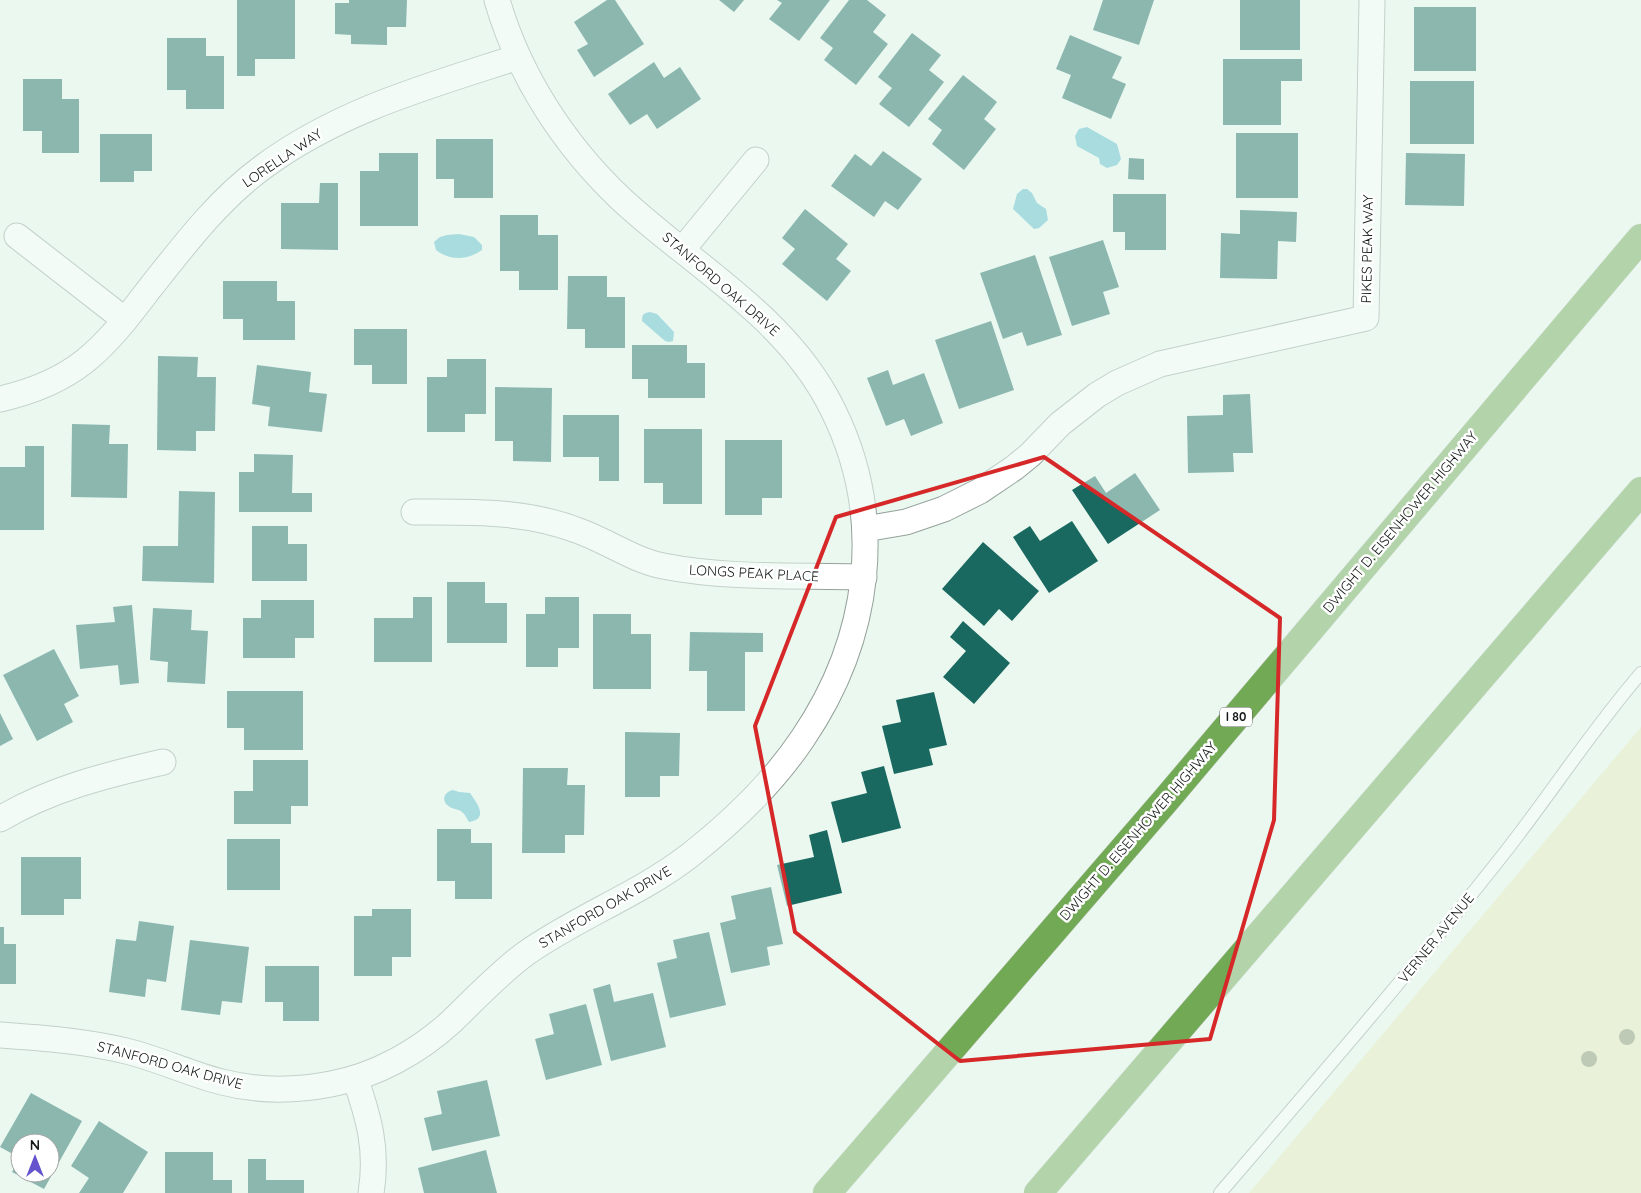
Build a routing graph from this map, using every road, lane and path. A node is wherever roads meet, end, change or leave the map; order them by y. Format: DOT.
graph roads {
  1 [pos="497,0"];
  2 [pos="1372,0"];
  3 [pos="518,57"];
  4 [pos="756,160"];
  5 [pos="17,236"];
  6 [pos="1641,238"];
  7 [pos="682,250"];
  8 [pos="125,320"];
  9 [pos="0,399"];
  10 [pos="1641,491"];
  11 [pos="414,512"];
  12 [pos="865,529"];
  13 [pos="864,577"];
  14 [pos="1641,673"];
  15 [pos="162,762"];
  16 [pos="0,819"];
  17 [pos="0,1035"];
  18 [pos="354,1078"];
  19 [pos="371,1193"];
  20 [pos="827,1193"];
  21 [pos="1038,1193"];
  22 [pos="1220,1193"];
  1 -- 3 [label="street, STANFORD OAK DRIVE"];
  2 -- 12 [label="street, PIKES PEAK WAY"];
  3 -- 7 [label="street, STANFORD OAK DRIVE"];
  3 -- 8 [label="street, LORELLA WAY"];
  4 -- 7 [label="street"];
  5 -- 8 [label="street"];
  6 -- 20 [label="highway, DWIGHT D. EISENHOWER HIGHWAY / I 80"];
  7 -- 12 [label="street, STANFORD OAK DRIVE"];
  8 -- 9 [label="street, LORELLA WAY"];
  10 -- 21 [label="highway"];
  11 -- 13 [label="street, LONGS PEAK PLACE"];
  12 -- 13 [label="street, STANFORD OAK DRIVE"];
  13 -- 18 [label="street, STANFORD OAK DRIVE"];
  14 -- 22 [label="lane, VERNER AVENUE"];
  15 -- 16 [label="street"];
  17 -- 18 [label="street, STANFORD OAK DRIVE"];
  18 -- 19 [label="street"];
}
